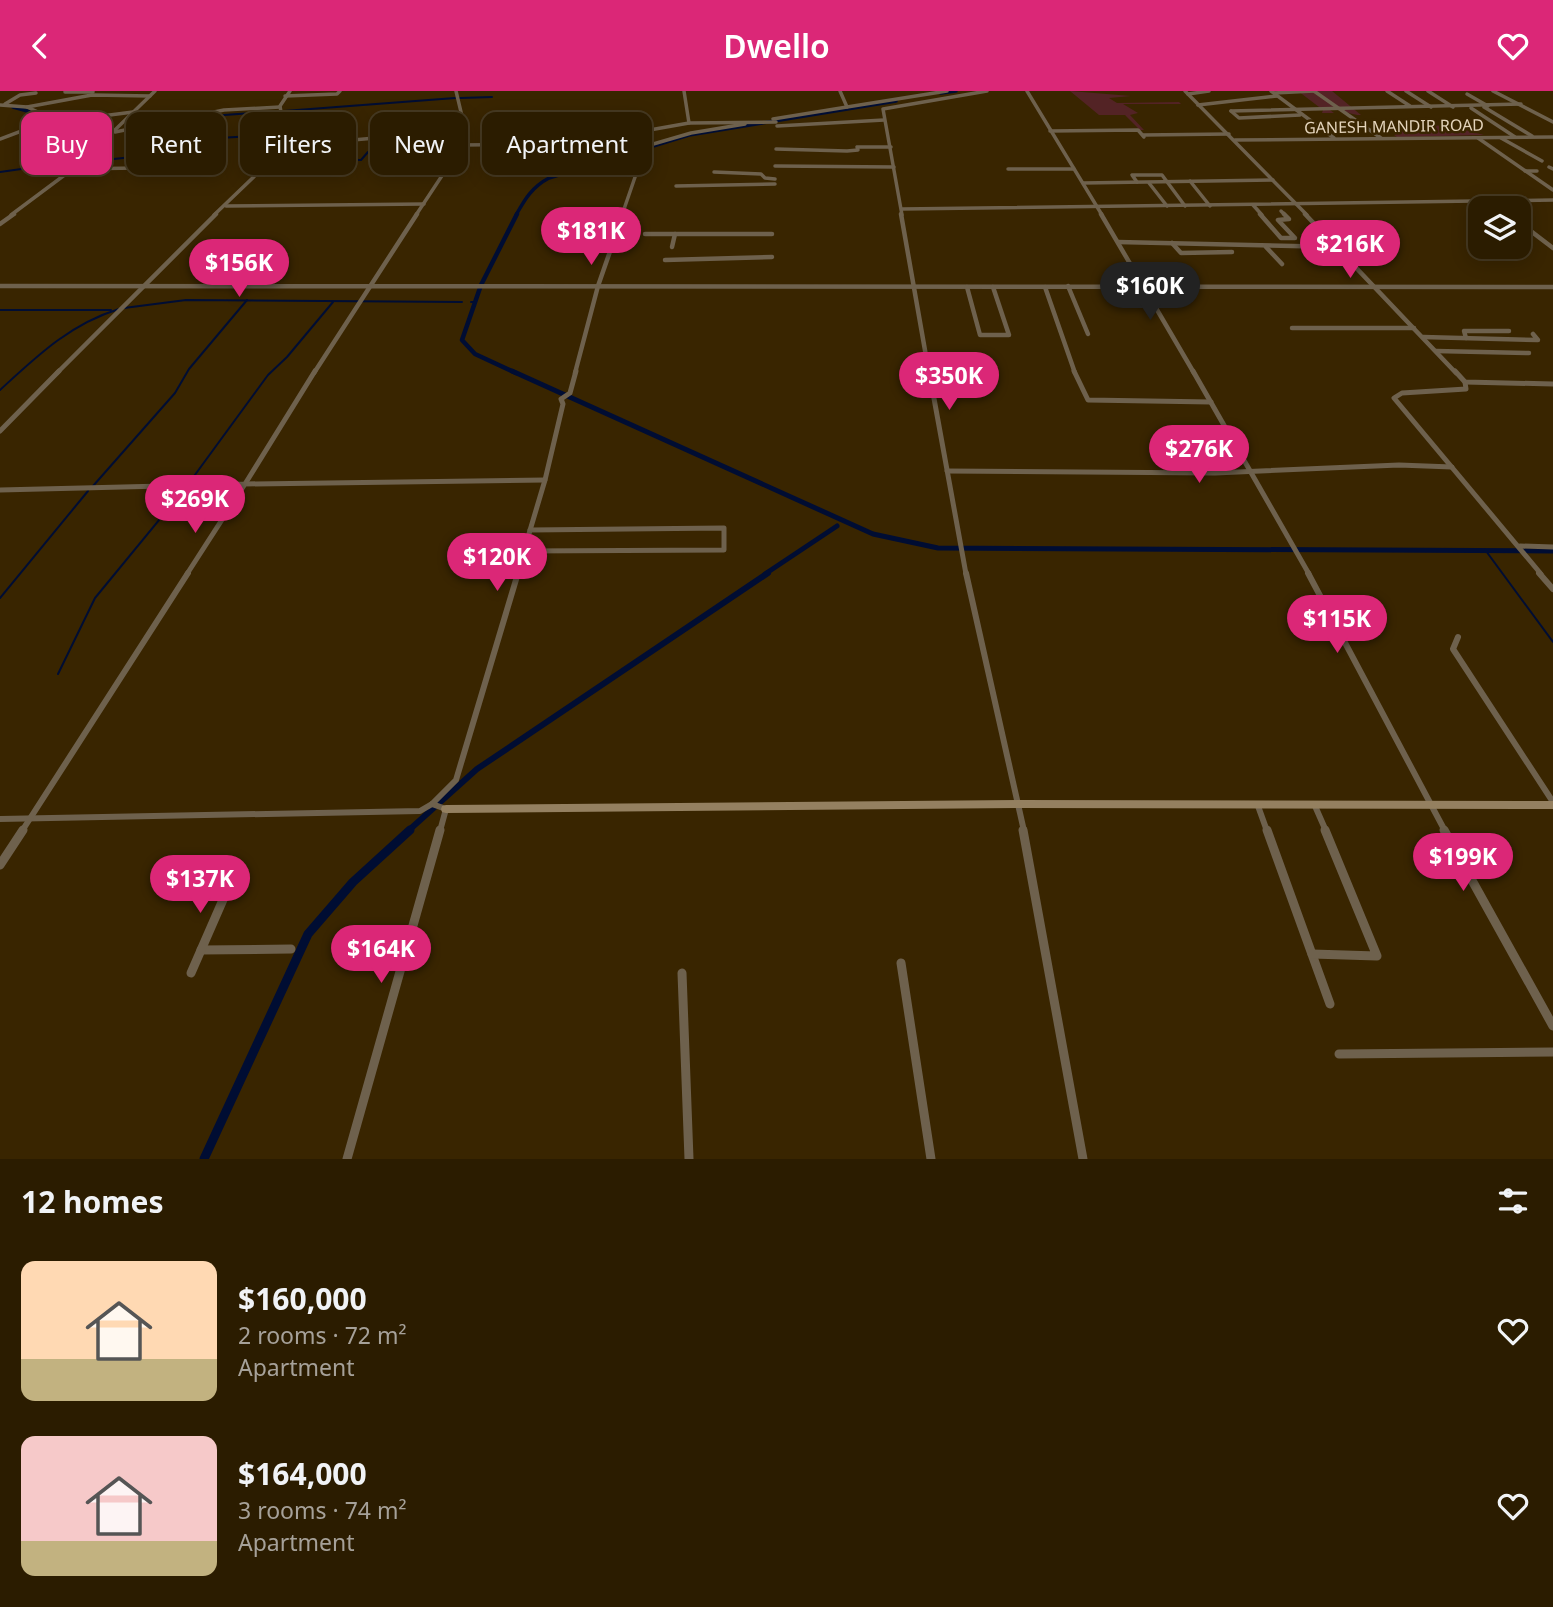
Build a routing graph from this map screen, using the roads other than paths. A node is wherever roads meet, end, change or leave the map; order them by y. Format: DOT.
graph roads {
  1 [pos="100,91"];
  2 [pos="116,91"];
  3 [pos="155,91"];
  4 [pos="290,91"];
  5 [pos="340,91"];
  6 [pos="456,91"];
  7 [pos="684,91"];
  8 [pos="840,91"];
  9 [pos="947,91"];
  10 [pos="987,91"];
  11 [pos="1027,91"];
  12 [pos="1209,91"];
  13 [pos="1314,91"];
  14 [pos="1387,91"];
  15 [pos="1406,91"];
  16 [pos="1428,91"];
  17 [pos="1493,91"];
  18 [pos="65,92"];
  19 [pos="36,93"];
  20 [pos="1186,93"];
  21 [pos="1274,93"];
  22 [pos="93,95"];
  23 [pos="1467,95"];
  24 [pos="105,96"];
  25 [pos="150,96"];
  26 [pos="285,96"];
  27 [pos="1521,104"];
  28 [pos="2,105"];
  29 [pos="1198,105"];
  30 [pos="1410,106"];
  31 [pos="1490,106"];
  32 [pos="27,107"];
  33 [pos="280,107"];
  34 [pos="847,107"];
  35 [pos="1470,107"];
  36 [pos="1483,107"];
  37 [pos="1336,108"];
  38 [pos="1433,108"];
  39 [pos="1454,108"];
  40 [pos="1293,109"];
  41 [pos="38,112"];
  42 [pos="133,112"];
  43 [pos="281,112"];
  44 [pos="463,112"];
  45 [pos="1301,114"];
  46 [pos="126,120"];
  47 [pos="884,120"];
  48 [pos="774,122"];
  49 [pos="1553,122"];
  50 [pos="689,123"];
  51 [pos="652,128"];
  52 [pos="21,131"];
  53 [pos="1050,131"];
  54 [pos="114,133"];
  55 [pos="1230,134"];
  56 [pos="1477,137"];
  57 [pos="1499,137"];
  58 [pos="1516,137"];
  59 [pos="1533,137"];
  60 [pos="1553,137"];
  61 [pos="1381,138"];
  62 [pos="0,139"];
  63 [pos="1335,139"];
  64 [pos="1235,140"];
  65 [pos="652,146"];
  66 [pos="891,147"];
  67 [pos="776,149"];
  68 [pos="1542,161"];
  69 [pos="775,166"];
  70 [pos="894,167"];
  71 [pos="1008,169"];
  72 [pos="1074,169"];
  73 [pos="715,171"];
  74 [pos="1523,171"];
  75 [pos="1537,171"];
  76 [pos="64,175"];
  77 [pos="257,175"];
  78 [pos="442,175"];
  79 [pos="634,175"];
  80 [pos="1273,180"];
  81 [pos="1190,181"];
  82 [pos="1137,182"];
  83 [pos="1168,182"];
  84 [pos="1083,183"];
  85 [pos="1149,183"];
  86 [pos="676,186"];
  87 [pos="1553,190"];
  88 [pos="1553,200"];
  89 [pos="1531,201"];
  90 [pos="1468,202"];
  91 [pos="424,204"];
  92 [pos="226,205"];
  93 [pos="1210,205"];
  94 [pos="1253,205"];
  95 [pos="1297,205"];
  96 [pos="1167,206"];
  97 [pos="1185,206"];
  98 [pos="1098,208"];
  99 [pos="902,209"];
  100 [pos="1281,211"];
  101 [pos="0,224"];
  102 [pos="1531,231"];
  103 [pos="645,234"];
  104 [pos="675,234"];
  105 [pos="772,234"];
  106 [pos="1118,242"];
  107 [pos="1172,243"];
  108 [pos="672,247"];
  109 [pos="1266,247"];
  110 [pos="1337,247"];
  111 [pos="1553,248"];
  112 [pos="1232,253"];
  113 [pos="772,257"];
  114 [pos="665,260"];
  115 [pos="1282,264"];
  116 [pos="0,286"];
  117 [pos="598,286"];
  118 [pos="916,286"];
  119 [pos="1068,286"];
  120 [pos="143,287"];
  121 [pos="370,287"];
  122 [pos="967,287"];
  123 [pos="993,287"];
  124 [pos="1045,287"];
  125 [pos="1144,287"];
  126 [pos="1374,287"];
  127 [pos="1553,287"];
  128 [pos="1292,328"];
  129 [pos="1414,328"];
  130 [pos="1509,331"];
  131 [pos="1088,334"];
  132 [pos="1533,334"];
  133 [pos="1423,337"];
  134 [pos="1466,338"];
  135 [pos="1436,351"];
  136 [pos="1529,353"];
  137 [pos="1465,382"];
  138 [pos="1553,384"];
  139 [pos="1211,402"];
  140 [pos="0,431"];
  141 [pos="1452,467"];
  142 [pos="947,471"];
  143 [pos="1251,472"];
  144 [pos="545,480"];
  145 [pos="245,484"];
  146 [pos="0,490"];
  147 [pos="530,530"];
  148 [pos="1553,547"];
  149 [pos="1522,550"];
  150 [pos="523,551"];
  151 [pos="1553,589"];
  152 [pos="1458,637"];
  153 [pos="1553,803"];
  154 [pos="432,804"];
  155 [pos="1017,804"];
  156 [pos="1430,805"];
  157 [pos="1258,806"];
  158 [pos="1315,806"];
  159 [pos="444,809"];
  160 [pos="28,819"];
  161 [pos="0,820"];
  162 [pos="0,865"];
  163 [pos="236,870"];
  164 [pos="291,949"];
  165 [pos="201,950"];
  166 [pos="1312,954"];
  167 [pos="901,963"];
  168 [pos="191,973"];
  169 [pos="682,973"];
  170 [pos="1330,1004"];
  171 [pos="1553,1026"];
  172 [pos="1553,1052"];
  173 [pos="1339,1054"];
  174 [pos="347,1159"];
  175 [pos="689,1159"];
  176 [pos="931,1159"];
  177 [pos="1083,1159"];
  1 -- 18 [label="street"];
  1 -- 22 [label="street"];
  2 -- 24 [label="street"];
  3 -- 25 [label="street"];
  4 -- 26 [label="street"];
  5 -- 26 [label="street"];
  6 -- 44 [label="street"];
  7 -- 50 [label="street"];
  8 -- 34 [label="street"];
  9 -- 34 [label="street"];
  10 -- 47 [label="street"];
  11 -- 53 [label="street"];
  12 -- 20 [label="street"];
  13 -- 21 [label="street"];
  13 -- 37 [label="street"];
  14 -- 30 [label="street"];
  15 -- 38 [label="street"];
  16 -- 39 [label="street"];
  17 -- 27 [label="street"];
  19 -- 28 [label="street"];
  20 -- 29 [label="street"];
  21 -- 29 [label="street"];
  21 -- 40 [label="street"];
  22 -- 24 [label="street"];
  22 -- 32 [label="street"];
  23 -- 31 [label="street"];
  24 -- 25 [label="street"];
  25 -- 42 [label="street"];
  26 -- 33 [label="street"];
  27 -- 31 [label="street"];
  27 -- 49 [label="street"];
  28 -- 32 [label="street"];
  29 -- 55 [label="street"];
  31 -- 36 [label="street"];
  32 -- 41 [label="street"];
  33 -- 43 [label="street"];
  33 -- 54 [label="street"];
  34 -- 48 [label="street"];
  35 -- 36 [label="street"];
  35 -- 39 [label="street"];
  35 -- 58 [label="street"];
  36 -- 59 [label="street"];
  37 -- 38 [label="street"];
  37 -- 40 [label="street"];
  37 -- 61 [label="street"];
  38 -- 39 [label="street"];
  40 -- 45 [label="street"];
  40 -- 45 [label="street"];
  45 -- 63 [label="street"];
  46 -- 54 [label="street"];
  47 -- 48 [label="street"];
  47 -- 66 [label="street"];
  48 -- 50 [label="street"];
  48 -- 65 [label="street"];
  50 -- 51 [label="street"];
  52 -- 62 [label="street"];
  53 -- 55 [label="street"];
  53 -- 72 [label="street"];
  55 -- 64 [label="street"];
  56 -- 57 [label="street, GANESH MANDIR ROAD"];
  56 -- 61 [label="street, GANESH MANDIR ROAD"];
  56 -- 74 [label="street"];
  57 -- 58 [label="street, GANESH MANDIR ROAD"];
  57 -- 68 [label="street"];
  58 -- 59 [label="street, GANESH MANDIR ROAD"];
  59 -- 60 [label="street, GANESH MANDIR ROAD"];
  61 -- 63 [label="street, GANESH MANDIR ROAD"];
  63 -- 64 [label="street, GANESH MANDIR ROAD"];
  64 -- 80 [label="street"];
  66 -- 67 [label="street"];
  66 -- 70 [label="street"];
  69 -- 70 [label="street"];
  70 -- 99 [label="street"];
  71 -- 72 [label="street"];
  72 -- 84 [label="street"];
  73 -- 86 [label="street"];
  74 -- 75 [label="street"];
  74 -- 87 [label="street"];
  76 -- 101 [label="street"];
  77 -- 92 [label="street"];
  78 -- 91 [label="street"];
  79 -- 117 [label="street"];
  80 -- 81 [label="street"];
  80 -- 95 [label="street"];
  81 -- 83 [label="street"];
  81 -- 93 [label="street"];
  82 -- 83 [label="street"];
  82 -- 84 [label="street"];
  82 -- 85 [label="street"];
  83 -- 85 [label="street"];
  83 -- 97 [label="street"];
  84 -- 98 [label="street"];
  85 -- 96 [label="street"];
  88 -- 89 [label="street"];
  90 -- 95 [label="street"];
  91 -- 92 [label="street"];
  91 -- 121 [label="street"];
  92 -- 120 [label="street"];
  93 -- 94 [label="street"];
  93 -- 97 [label="street"];
  94 -- 95 [label="street"];
  94 -- 100 [label="street"];
  95 -- 110 [label="street"];
  96 -- 97 [label="street"];
  96 -- 98 [label="street"];
  98 -- 99 [label="street"];
  98 -- 106 [label="street"];
  99 -- 118 [label="street"];
  102 -- 111 [label="street"];
  103 -- 104 [label="street"];
  104 -- 105 [label="street"];
  104 -- 108 [label="street"];
  106 -- 107 [label="street"];
  106 -- 125 [label="street"];
  107 -- 109 [label="street"];
  107 -- 112 [label="street"];
  109 -- 110 [label="street"];
  109 -- 115 [label="street"];
  110 -- 126 [label="street"];
  113 -- 114 [label="street"];
  116 -- 120 [label="street"];
  117 -- 118 [label="street"];
  117 -- 121 [label="street"];
  117 -- 144 [label="street"];
  118 -- 122 [label="street"];
  118 -- 142 [label="street"];
  119 -- 124 [label="street"];
  119 -- 125 [label="street"];
  119 -- 131 [label="street"];
  120 -- 121 [label="street"];
  120 -- 140 [label="street"];
  121 -- 145 [label="street"];
  122 -- 123 [label="street"];
  122 -- 123 [label="street"];
  123 -- 124 [label="street"];
  124 -- 139 [label="street"];
  125 -- 126 [label="street"];
  125 -- 139 [label="street"];
  126 -- 127 [label="street"];
  126 -- 129 [label="street"];
  128 -- 129 [label="street"];
  129 -- 133 [label="street"];
  130 -- 134 [label="street"];
  132 -- 134 [label="street"];
  133 -- 134 [label="street"];
  133 -- 135 [label="street"];
  135 -- 136 [label="street"];
  135 -- 137 [label="street"];
  137 -- 138 [label="street"];
  137 -- 141 [label="street"];
  139 -- 143 [label="street"];
  141 -- 143 [label="street"];
  141 -- 149 [label="street"];
  142 -- 143 [label="street"];
  142 -- 155 [label="street"];
  143 -- 156 [label="street"];
  144 -- 145 [label="street"];
  144 -- 147 [label="street"];
  145 -- 146 [label="street"];
  145 -- 160 [label="street"];
  147 -- 150 [label="street"];
  147 -- 150 [label="street"];
  148 -- 149 [label="street"];
  149 -- 151 [label="street"];
  150 -- 154 [label="street"];
  152 -- 153 [label="street"];
  153 -- 156 [label="street"];
  154 -- 159 [label="street"];
  154 -- 160 [label="street"];
  155 -- 157 [label="street"];
  155 -- 159 [label="street"];
  155 -- 177 [label="street"];
  156 -- 158 [label="street"];
  156 -- 171 [label="street"];
  157 -- 158 [label="street"];
  157 -- 166 [label="street"];
  158 -- 166 [label="street"];
  159 -- 174 [label="street"];
  160 -- 161 [label="street"];
  160 -- 162 [label="street"];
  163 -- 165 [label="street"];
  164 -- 165 [label="street"];
  165 -- 168 [label="street"];
  166 -- 170 [label="street"];
  167 -- 176 [label="street"];
  169 -- 175 [label="street"];
  172 -- 173 [label="street"];
}
